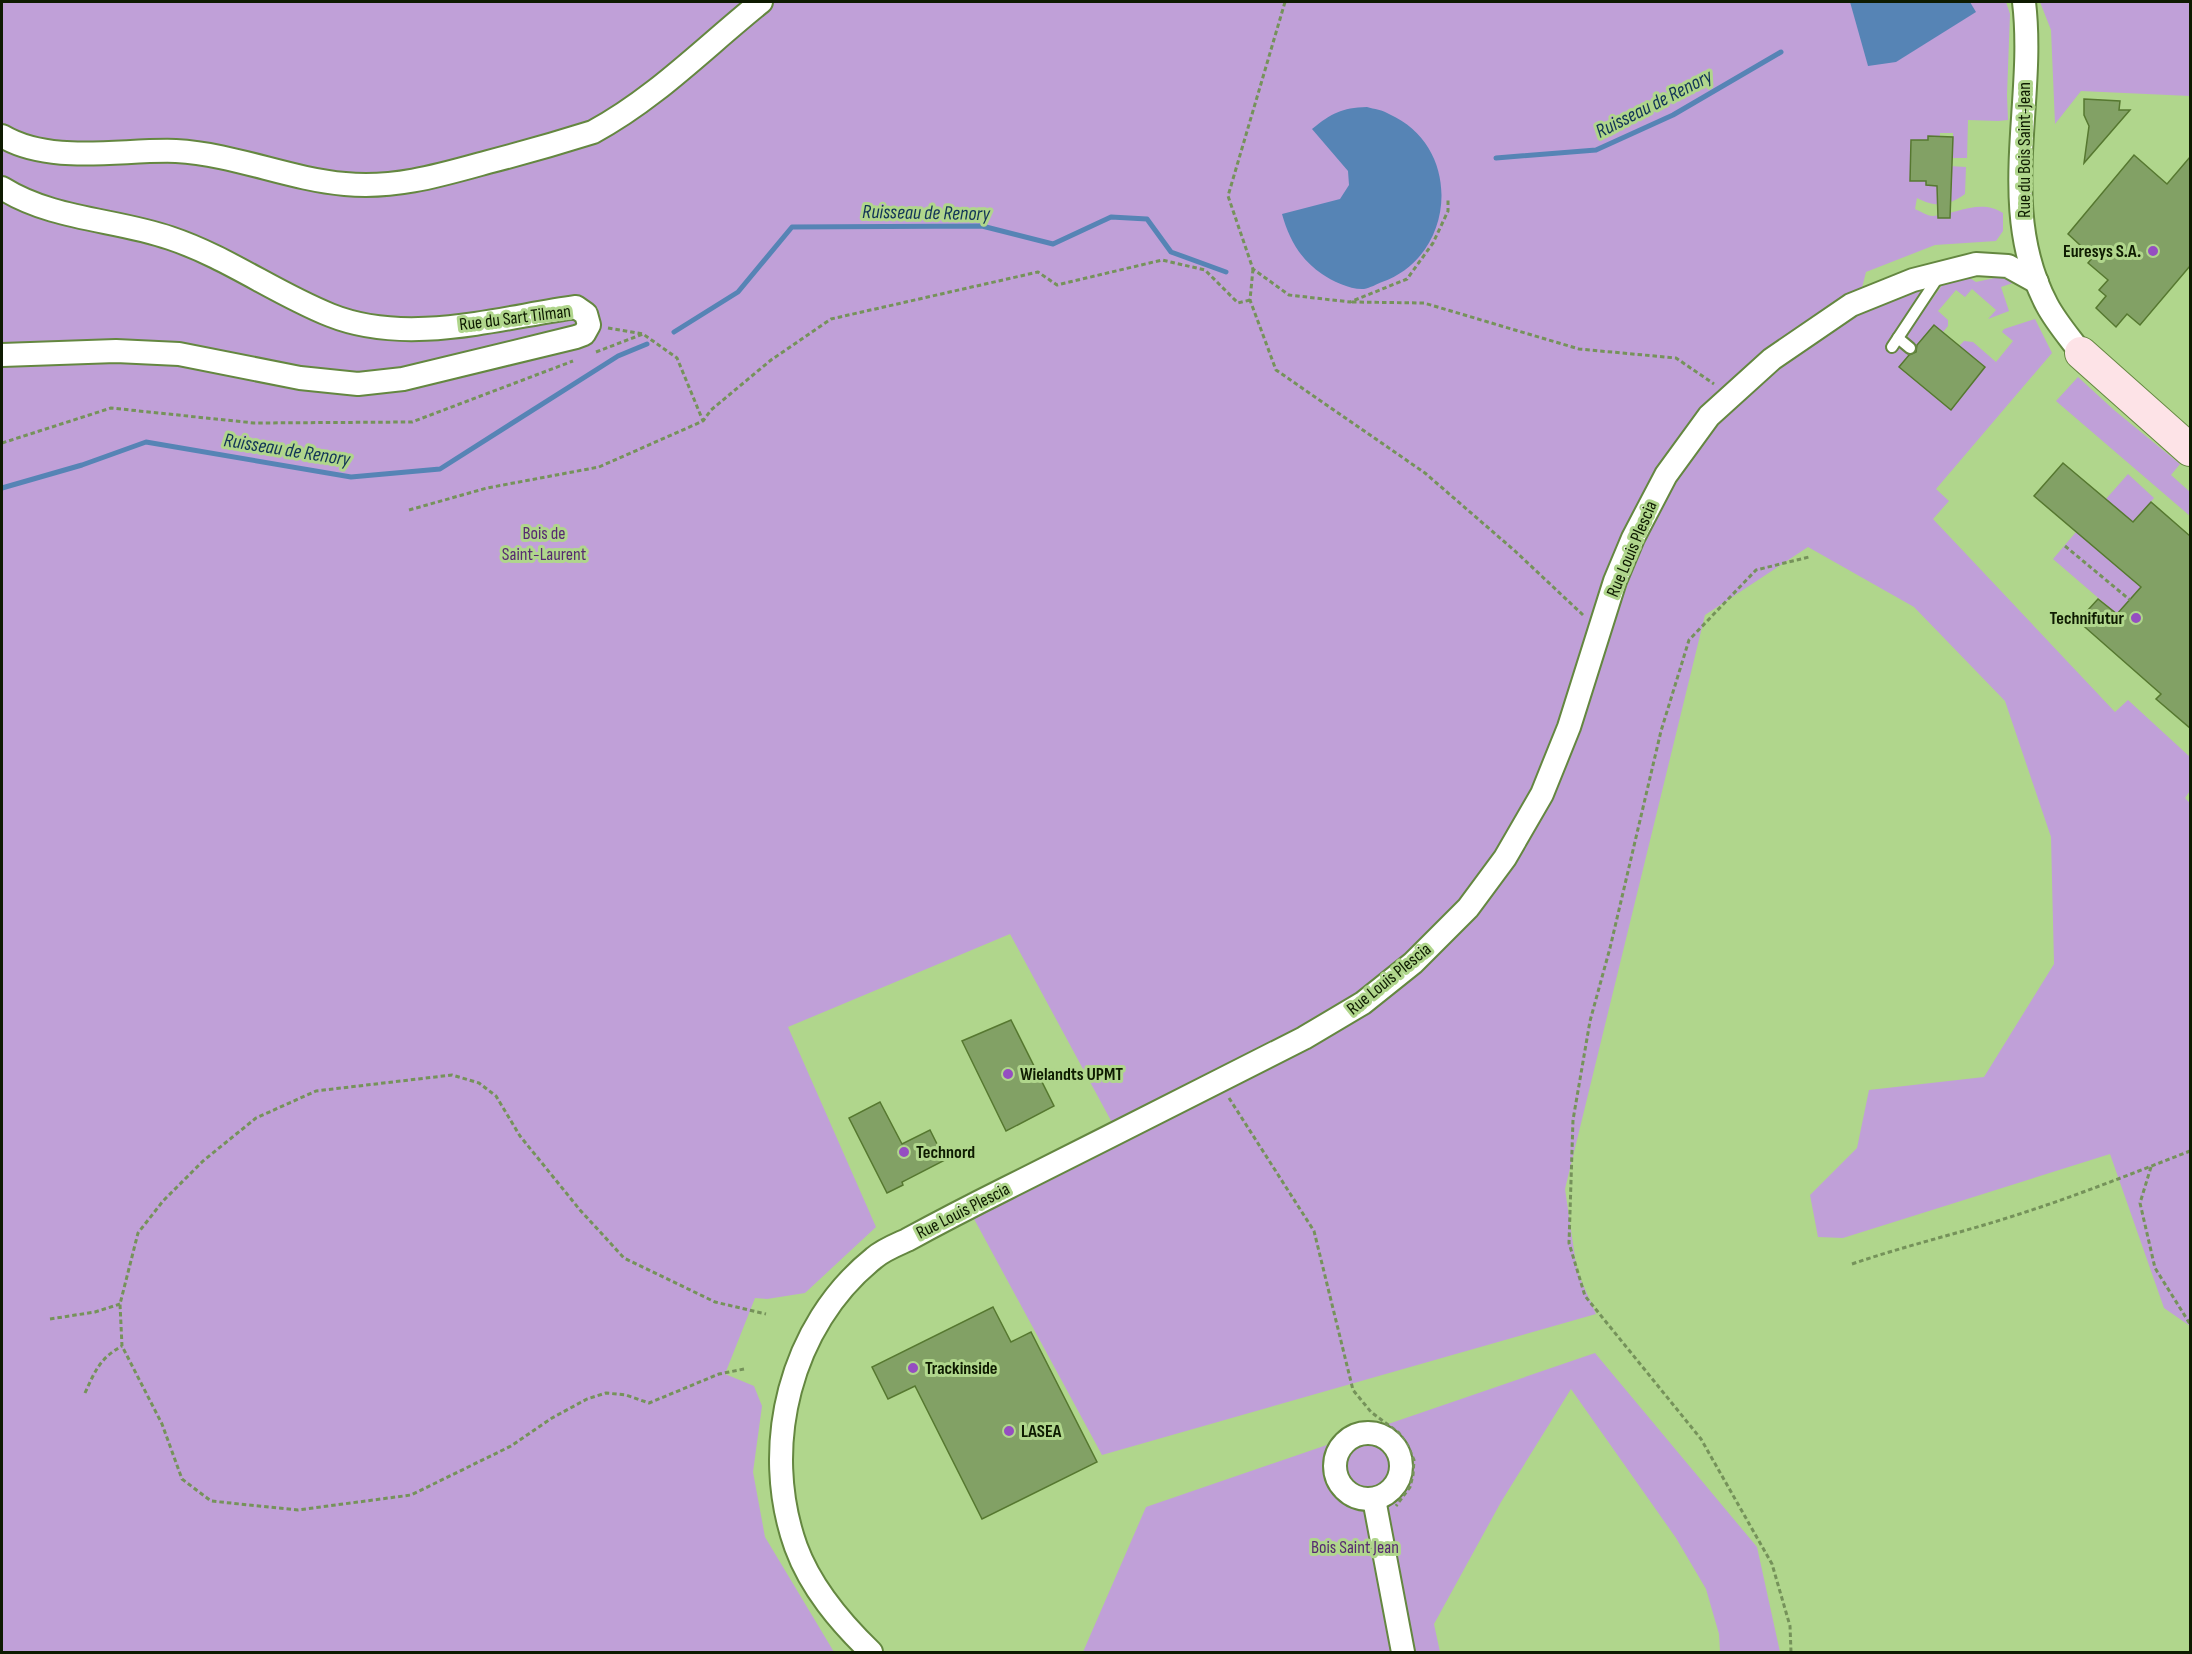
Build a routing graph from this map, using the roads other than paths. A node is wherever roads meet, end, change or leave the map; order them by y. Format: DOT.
graph roads {
  1 [pos="761,2"];
  2 [pos="2024,2"];
  3 [pos="2,136"];
  4 [pos="2,188"];
  5 [pos="1941,273"];
  6 [pos="2037,282"];
  7 [pos="1910,348"];
  8 [pos="2081,353"];
  9 [pos="2,354"];
  10 [pos="2190,450"];
  11 [pos="1374,1499"];
  12 [pos="871,1653"];
  13 [pos="1403,1653"];
  1 -- 3 [label="street"];
  2 -- 6 [label="street, Rue du Bois Saint-Jean"];
  4 -- 9 [label="street, Rue du Sart Tilman"];
  5 -- 6 [label="street, Rue Louis Plescia"];
  5 -- 7 [label="lane"];
  5 -- 12 [label="street, Rue Louis Plescia"];
  6 -- 8 [label="street, Rue du Bois Saint-Jean"];
  8 -- 10 [label="street, Rue du Bois Saint-Jean"];
  11 -- 13 [label="street"];
}
